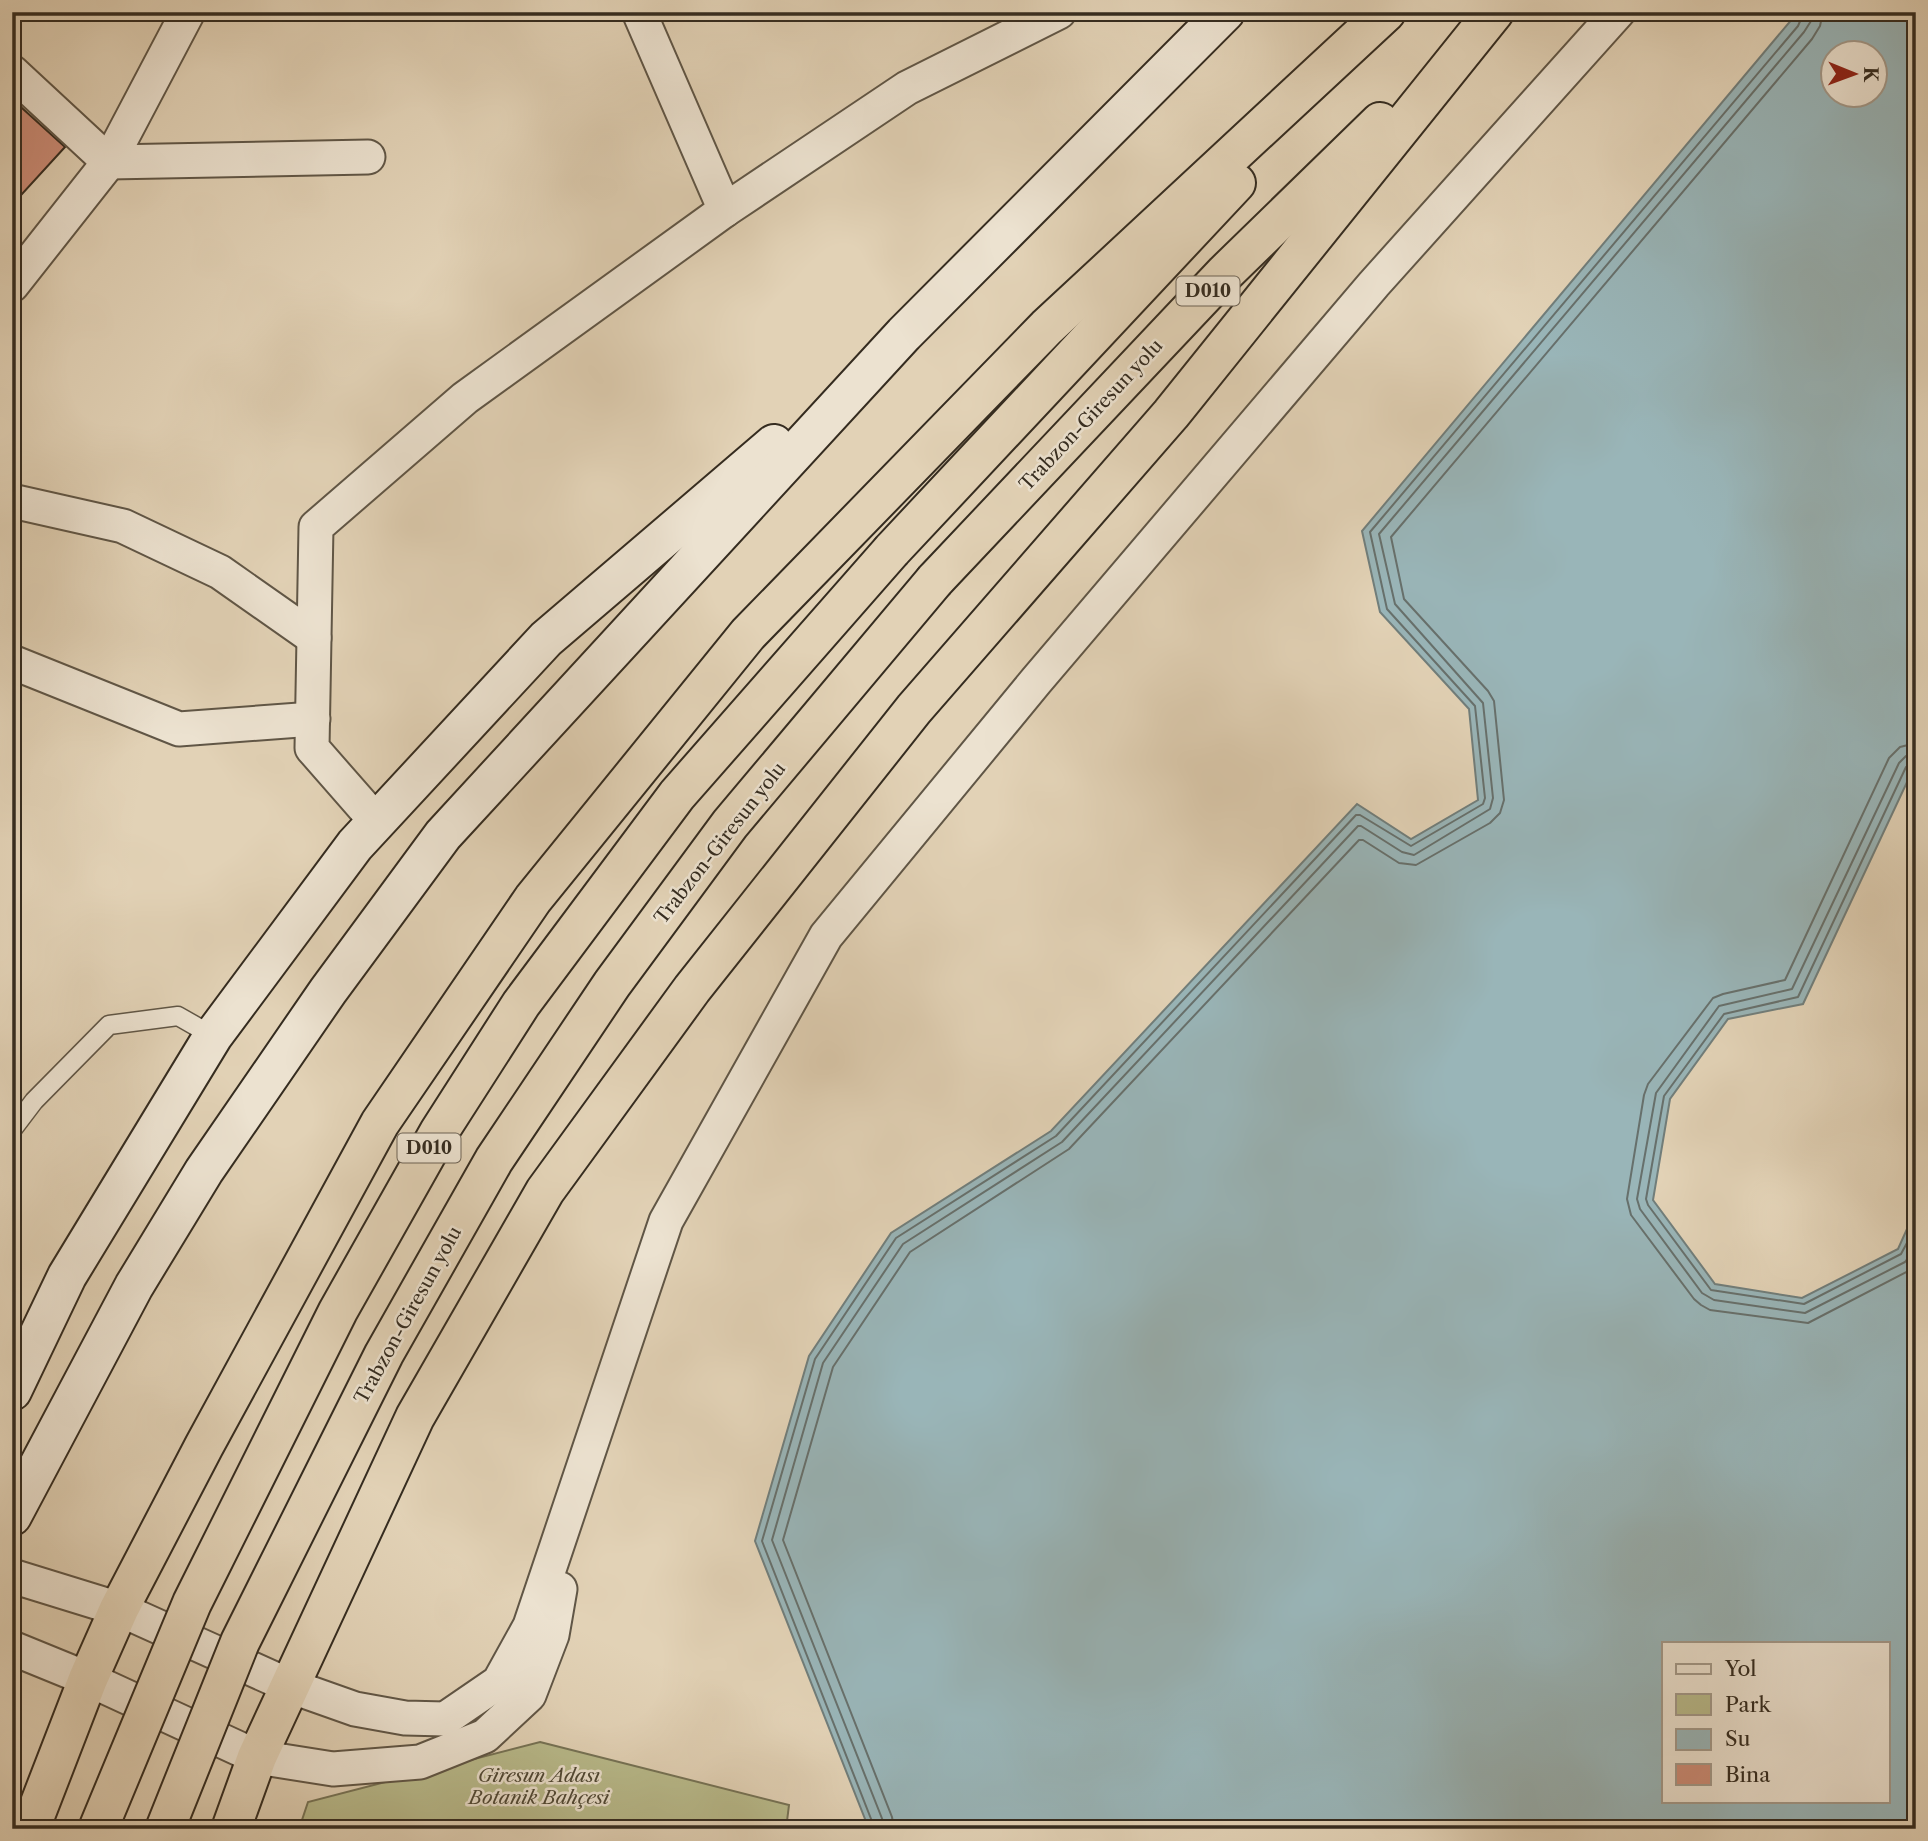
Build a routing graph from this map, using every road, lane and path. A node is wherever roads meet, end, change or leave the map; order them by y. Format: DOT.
graph roads {
  1 [pos="188,12"];
  2 [pos="639,12"];
  3 [pos="1059,12"];
  4 [pos="1225,12"];
  5 [pos="1386,12"];
  6 [pos="1395,12"];
  7 [pos="1493,12"];
  8 [pos="1618,12"];
  9 [pos="12,72"];
  10 [pos="368,157"];
  11 [pos="109,162"];
  12 [pos="725,209"];
  13 [pos="12,285"];
  14 [pos="904,334"];
  15 [pos="12,501"];
  16 [pos="314,638"];
  17 [pos="12,662"];
  18 [pos="313,719"];
  19 [pos="376,821"];
  20 [pos="213,1036"];
  21 [pos="12,1130"];
  22 [pos="14,1386"];
  23 [pos="576,1489"];
  24 [pos="12,1516"];
  25 [pos="12,1576"];
  26 [pos="119,1608"];
  27 [pos="12,1648"];
  28 [pos="88,1679"];
  29 [pos="290,1686"];
  30 [pos="257,1757"];
  31 [pos="30,1829"];
  32 [pos="98,1829"];
  33 [pos="165,1829"];
  34 [pos="231,1829"];
  1 -- 11 [label="street"];
  2 -- 12 [label="street"];
  3 -- 12 [label="street"];
  4 -- 14 [label="main road"];
  5 -- 26 [label="highway"];
  6 -- 32 [label="highway, D010, bridge"];
  7 -- 29 [label="highway"];
  7 -- 33 [label="highway, Trabzon-Giresun yolu / D010, bridge"];
  8 -- 23 [label="street"];
  9 -- 11 [label="street"];
  10 -- 11 [label="street"];
  11 -- 13 [label="street"];
  12 -- 16 [label="street"];
  14 -- 19 [label="main road"];
  14 -- 24 [label="main road"];
  15 -- 16 [label="street"];
  16 -- 18 [label="street"];
  17 -- 18 [label="street"];
  18 -- 19 [label="street"];
  19 -- 20 [label="main road"];
  20 -- 21 [label="lane"];
  20 -- 22 [label="main road"];
  23 -- 29 [label="street"];
  23 -- 30 [label="street"];
  25 -- 26 [label="street"];
  26 -- 28 [label="highway"];
  26 -- 29 [label="street"];
  27 -- 28 [label="street"];
  28 -- 30 [label="street"];
  28 -- 31 [label="highway"];
  29 -- 30 [label="highway"];
  30 -- 34 [label="highway"];
}
